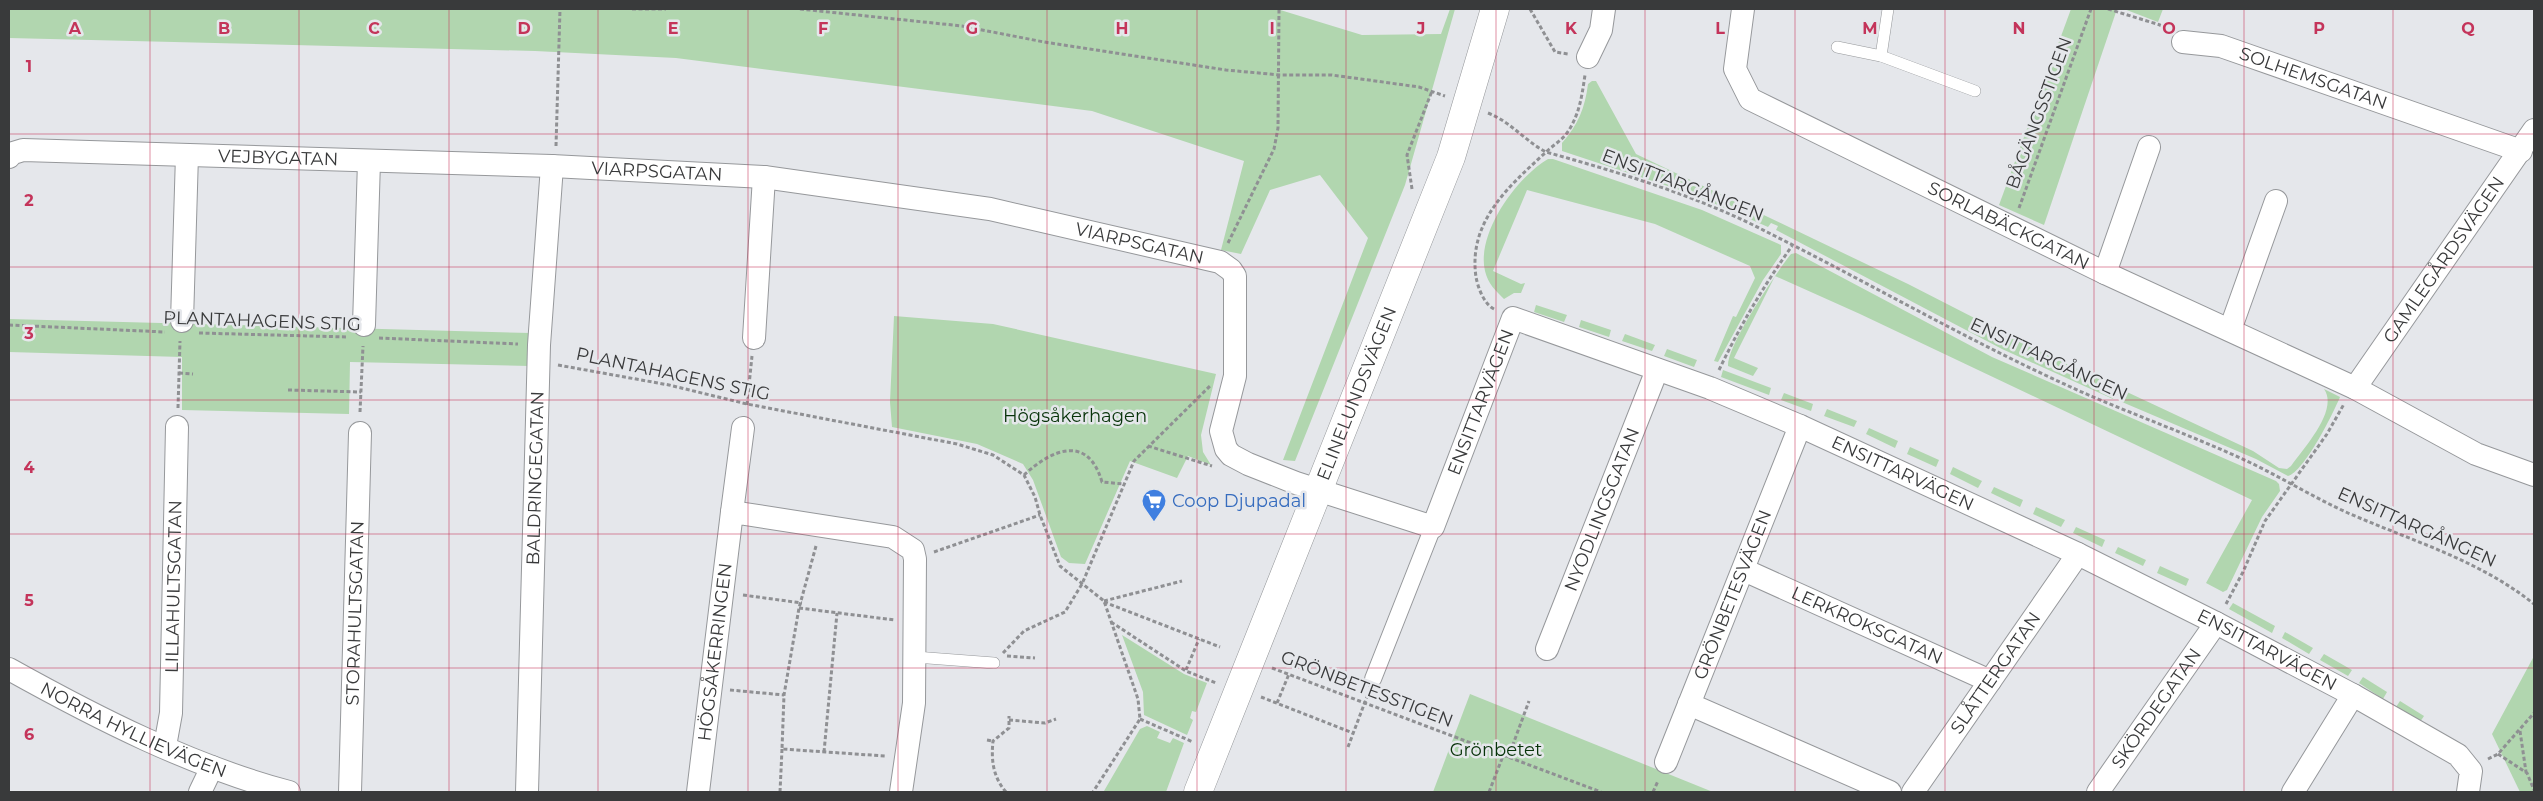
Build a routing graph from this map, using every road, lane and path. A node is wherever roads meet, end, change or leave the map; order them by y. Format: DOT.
graph roads {
  1 [pos="560,9"];
  2 [pos="632,9"];
  3 [pos="666,9"];
  4 [pos="800,9"];
  5 [pos="1279,9"];
  6 [pos="1495,9"];
  7 [pos="1530,9"];
  8 [pos="1604,9"];
  9 [pos="1743,9"];
  10 [pos="1888,9"];
  11 [pos="2091,9"];
  12 [pos="2108,9"];
  13 [pos="2183,42"];
  14 [pos="1837,47"];
  15 [pos="1881,56"];
  16 [pos="1588,57"];
  17 [pos="1280,75"];
  18 [pos="1432,91"];
  19 [pos="1975,91"];
  20 [pos="1468,106"];
  21 [pos="2534,130"];
  22 [pos="2149,147"];
  23 [pos="2520,151"];
  24 [pos="1546,152"];
  25 [pos="187,155"];
  26 [pos="9,157"];
  27 [pos="369,161"];
  28 [pos="552,166"];
  29 [pos="764,178"];
  30 [pos="1413,193"];
  31 [pos="2276,201"];
  32 [pos="2012,227"];
  33 [pos="1792,246"];
  34 [pos="1220,262"];
  35 [pos="2105,272"];
  36 [pos="1513,318"];
  37 [pos="9,325"];
  38 [pos="181,327"];
  39 [pos="2230,330"];
  40 [pos="363,331"];
  41 [pos="754,338"];
  42 [pos="539,345"];
  43 [pos="1657,370"];
  44 [pos="179,373"];
  45 [pos="193,374"];
  46 [pos="1212,384"];
  47 [pos="1710,388"];
  48 [pos="2355,388"];
  49 [pos="288,390"];
  50 [pos="361,392"];
  51 [pos="747,404"];
  52 [pos="1800,426"];
  53 [pos="177,427"];
  54 [pos="743,428"];
  55 [pos="360,434"];
  56 [pos="1148,446"];
  57 [pos="1214,466"];
  58 [pos="2534,474"];
  59 [pos="1024,475"];
  60 [pos="1123,484"];
  61 [pos="2291,484"];
  62 [pos="1319,490"];
  63 [pos="732,512"];
  64 [pos="1040,515"];
  65 [pos="821,526"];
  66 [pos="1433,527"];
  67 [pos="2078,554"];
  68 [pos="916,559"];
  69 [pos="1744,570"];
  70 [pos="1182,581"];
  71 [pos="1082,584"];
  72 [pos="722,592"];
  73 [pos="1104,601"];
  74 [pos="802,603"];
  75 [pos="2534,604"];
  76 [pos="799,608"];
  77 [pos="838,613"];
  78 [pos="1111,622"];
  79 [pos="916,623"];
  80 [pos="2216,623"];
  81 [pos="1199,639"];
  82 [pos="1220,647"];
  83 [pos="1547,649"];
  84 [pos="915,656"];
  85 [pos="1035,658"];
  86 [pos="998,659"];
  87 [pos="1264,665"];
  88 [pos="9,669"];
  89 [pos="1186,671"];
  90 [pos="1289,674"];
  91 [pos="1373,679"];
  92 [pos="1990,681"];
  93 [pos="1218,684"];
  94 [pos="710,688"];
  95 [pos="784,695"];
  96 [pos="1260,696"];
  97 [pos="2353,696"];
  98 [pos="1528,701"];
  99 [pos="1277,703"];
  100 [pos="1364,703"];
  101 [pos="1689,704"];
  102 [pos="2534,713"];
  103 [pos="1056,719"];
  104 [pos="1140,719"];
  105 [pos="2520,731"];
  106 [pos="1353,734"];
  107 [pos="987,740"];
  108 [pos="993,741"];
  109 [pos="1193,742"];
  110 [pos="165,746"];
  111 [pos="1348,747"];
  112 [pos="782,748"];
  113 [pos="824,752"];
  114 [pos="2498,754"];
  115 [pos="1503,756"];
  116 [pos="906,758"];
  117 [pos="1508,758"];
  118 [pos="1666,762"];
  119 [pos="212,767"];
  120 [pos="2527,773"];
  121 [pos="2470,782"];
  122 [pos="2534,790"];
  123 [pos="200,792"];
  124 [pos="289,792"];
  125 [pos="350,792"];
  126 [pos="527,792"];
  127 [pos="698,792"];
  128 [pos="780,792"];
  129 [pos="901,792"];
  130 [pos="1006,792"];
  131 [pos="1093,792"];
  132 [pos="1198,792"];
  133 [pos="1488,792"];
  134 [pos="1601,792"];
  135 [pos="1890,792"];
  136 [pos="1913,792"];
  137 [pos="2098,792"];
  138 [pos="2292,792"];
  1 -- 28 [label="path"];
  2 -- 3 [label="path"];
  4 -- 17 [label="path, ENSITTARGÅNGEN"];
  5 -- 17 [label="path"];
  6 -- 20 [label="street, ELINELUNDSVÄGEN"];
  7 -- 16 [label="path"];
  8 -- 16 [label="street"];
  9 -- 32 [label="street, SORLABÄCKGATAN"];
  10 -- 15 [label="lane"];
  11 -- 32 [label="path, BÅGÄNGSSTIGEN"];
  12 -- 13 [label="path"];
  13 -- 23 [label="street, SOLHEMSGATAN"];
  14 -- 15 [label="lane"];
  15 -- 19 [label="lane"];
  16 -- 24 [label="path"];
  17 -- 18 [label="path, ENSITTARGÅNGEN"];
  17 -- 34 [label="path"];
  18 -- 20 [label="path, ENSITTARGÅNGEN"];
  18 -- 30 [label="path"];
  20 -- 24 [label="path, ENSITTARGÅNGEN"];
  20 -- 62 [label="street, ELINELUNDSVÄGEN"];
  21 -- 23 [label="street, GAMLEGÅRDSVÄGEN"];
  22 -- 35 [label="street"];
  23 -- 48 [label="street, GAMLEGÅRDSVÄGEN"];
  24 -- 33 [label="path, ENSITTARGÅNGEN"];
  24 -- 36 [label="path"];
  25 -- 26 [label="street, VEJBYGATAN"];
  25 -- 27 [label="street, VEJBYGATAN"];
  25 -- 38 [label="street"];
  27 -- 28 [label="street, VEJBYGATAN"];
  27 -- 40 [label="street"];
  28 -- 29 [label="street, VIARPSGATAN"];
  28 -- 42 [label="street, BALDRINGEGATAN"];
  29 -- 34 [label="street, VIARPSGATAN"];
  29 -- 41 [label="street"];
  31 -- 39 [label="street"];
  32 -- 35 [label="street, SORLABÄCKGATAN"];
  33 -- 47 [label="path"];
  33 -- 61 [label="path, ENSITTARGÅNGEN"];
  34 -- 62 [label="street, VIARPSGATAN"];
  35 -- 39 [label="street, SORLABÄCKGATAN"];
  36 -- 43 [label="street, ENSITTARVÄGEN"];
  36 -- 66 [label="street, ENSITTARVÄGEN"];
  37 -- 38 [label="path, PLANTAHAGENS STIG"];
  38 -- 40 [label="path, PLANTAHAGENS STIG"];
  38 -- 44 [label="path"];
  39 -- 48 [label="street, SORLABÄCKGATAN"];
  40 -- 42 [label="path, PLANTAHAGENS STIG"];
  40 -- 50 [label="path"];
  41 -- 51 [label="path"];
  42 -- 51 [label="path, PLANTAHAGENS STIG"];
  42 -- 126 [label="street, BALDRINGEGATAN"];
  43 -- 47 [label="street, ENSITTARVÄGEN"];
  43 -- 83 [label="street, NYODLINGSGATAN"];
  44 -- 45 [label="path"];
  44 -- 53 [label="path"];
  46 -- 56 [label="path"];
  47 -- 52 [label="street, ENSITTARVÄGEN"];
  48 -- 58 [label="street, SORLABÄCKGATAN"];
  48 -- 61 [label="path"];
  49 -- 50 [label="path"];
  50 -- 55 [label="path"];
  51 -- 54 [label="path"];
  51 -- 59 [label="path, PLANTAHAGENS STIG"];
  52 -- 67 [label="street, ENSITTARVÄGEN"];
  52 -- 69 [label="street, GRÖNBETESVÄGEN"];
  53 -- 110 [label="street, LILLAHULTSGATAN"];
  54 -- 63 [label="street, HÖGSÅKERRINGEN"];
  55 -- 125 [label="street, STORAHULTSGATAN"];
  56 -- 57 [label="path"];
  56 -- 60 [label="path"];
  59 -- 60 [label="path"];
  59 -- 64 [label="path"];
  60 -- 71 [label="path"];
  61 -- 75 [label="path, ENSITTARGÅNGEN"];
  61 -- 80 [label="path"];
  62 -- 66 [label="street"];
  62 -- 132 [label="street, ELINELUNDSVÄGEN"];
  63 -- 65 [label="street"];
  63 -- 72 [label="street, HÖGSÅKERRINGEN"];
  64 -- 68 [label="path"];
  64 -- 71 [label="path"];
  65 -- 68 [label="street"];
  65 -- 74 [label="path"];
  66 -- 91 [label="street, ENSITTARVÄGEN"];
  67 -- 80 [label="street, ENSITTARVÄGEN"];
  67 -- 92 [label="street, SLÅTTERGATAN"];
  68 -- 79 [label="street"];
  69 -- 92 [label="street, LERKROKSGATAN"];
  69 -- 101 [label="street, GRÖNBETESVÄGEN"];
  70 -- 73 [label="path"];
  71 -- 73 [label="path"];
  71 -- 86 [label="path"];
  72 -- 74 [label="path"];
  72 -- 94 [label="street, HÖGSÅKERRINGEN"];
  73 -- 78 [label="path"];
  73 -- 81 [label="path"];
  74 -- 76 [label="path"];
  76 -- 77 [label="path"];
  76 -- 95 [label="path"];
  77 -- 79 [label="path"];
  77 -- 113 [label="path"];
  78 -- 89 [label="path"];
  78 -- 104 [label="path"];
  79 -- 84 [label="street"];
  80 -- 97 [label="street, ENSITTARVÄGEN"];
  80 -- 137 [label="street, SKÖRDEGATAN"];
  81 -- 82 [label="path"];
  81 -- 89 [label="path"];
  84 -- 86 [label="lane"];
  84 -- 116 [label="street"];
  85 -- 86 [label="path"];
  87 -- 90 [label="path, GRÖNBETESSTIGEN"];
  88 -- 110 [label="street, NORRA HYLLIEVÄGEN"];
  89 -- 93 [label="path"];
  90 -- 99 [label="path"];
  90 -- 100 [label="path, GRÖNBETESSTIGEN"];
  92 -- 136 [label="street, SLÅTTERGATAN"];
  94 -- 95 [label="path"];
  94 -- 127 [label="street, HÖGSÅKERRINGEN"];
  95 -- 112 [label="path"];
  96 -- 99 [label="path"];
  97 -- 121 [label="street, ENSITTARVÄGEN"];
  97 -- 138 [label="street"];
  98 -- 117 [label="path"];
  99 -- 106 [label="path"];
  100 -- 106 [label="path"];
  100 -- 115 [label="path, GRÖNBETESSTIGEN"];
  101 -- 118 [label="street, GRÖNBETESVÄGEN"];
  101 -- 135 [label="street"];
  102 -- 105 [label="path"];
  103 -- 108 [label="path"];
  104 -- 109 [label="path"];
  104 -- 131 [label="path"];
  105 -- 114 [label="path"];
  105 -- 120 [label="path"];
  106 -- 111 [label="path"];
  107 -- 108 [label="path"];
  108 -- 130 [label="path"];
  110 -- 119 [label="street, NORRA HYLLIEVÄGEN"];
  112 -- 113 [label="path"];
  112 -- 128 [label="path"];
  113 -- 116 [label="path"];
  114 -- 120 [label="path"];
  114 -- 121 [label="path"];
  115 -- 117 [label="path, GRÖNBETESSTIGEN"];
  115 -- 133 [label="path"];
  116 -- 129 [label="street"];
  117 -- 134 [label="path, GRÖNBETESSTIGEN"];
  119 -- 123 [label="street"];
  119 -- 124 [label="street, NORRA HYLLIEVÄGEN"];
  120 -- 122 [label="path"];
}
